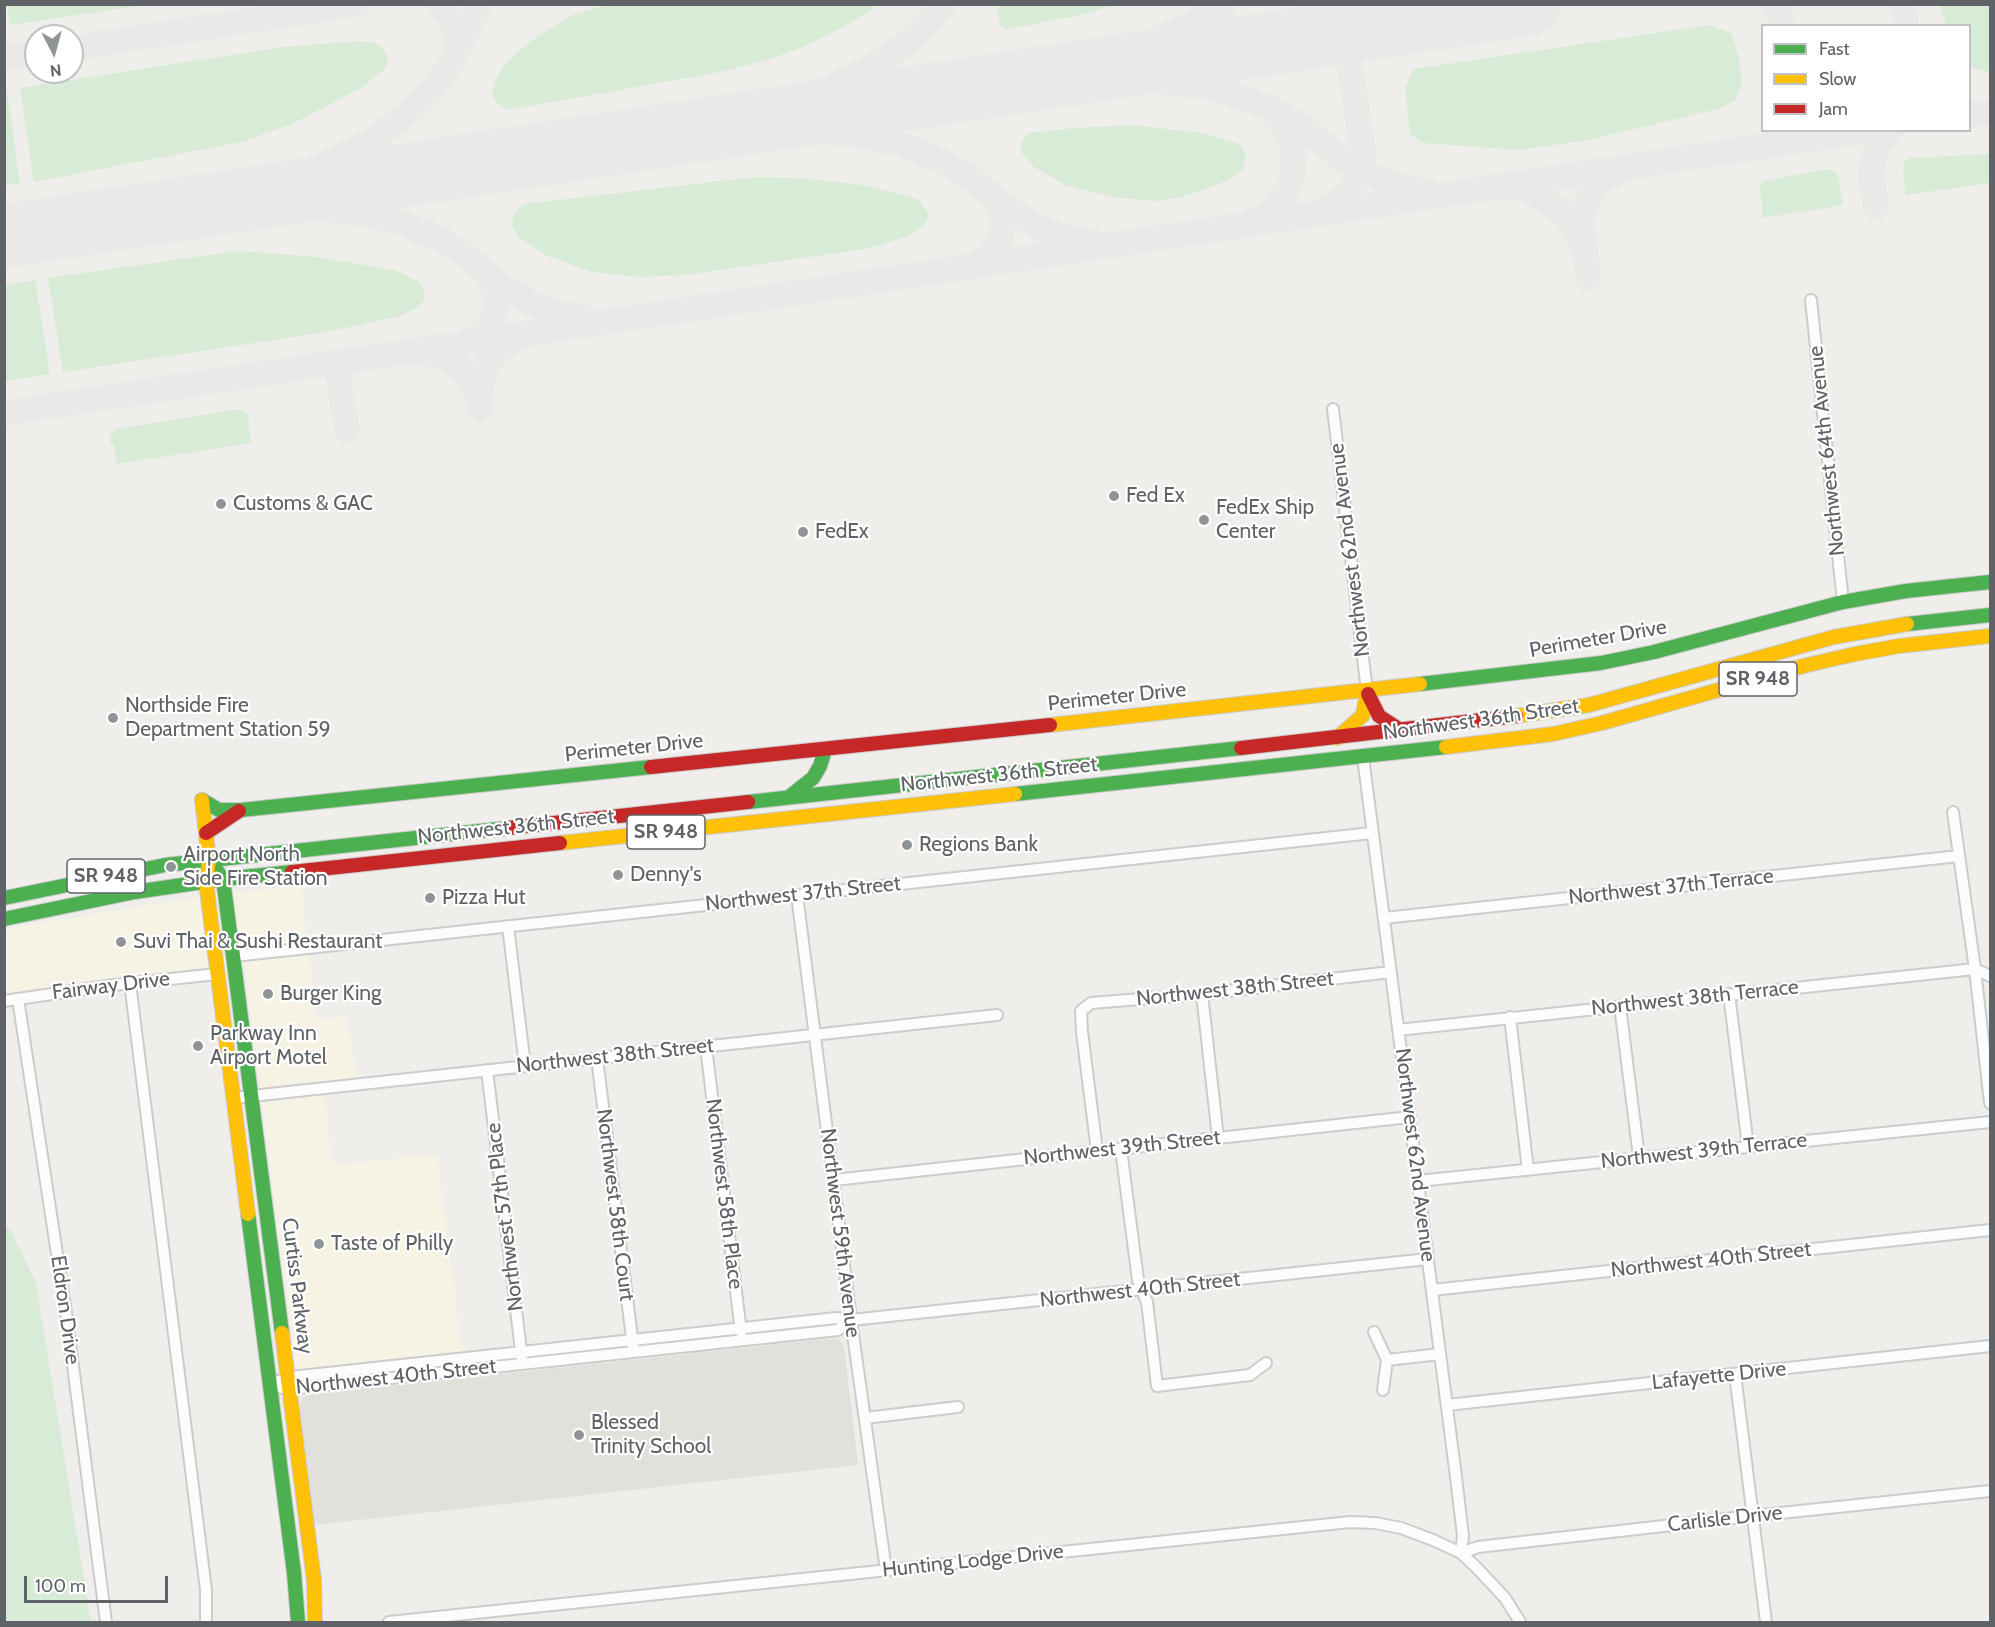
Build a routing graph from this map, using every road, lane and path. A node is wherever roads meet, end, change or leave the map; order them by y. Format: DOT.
graph roads {
  1 [pos="1811,300"];
  2 [pos="1333,409"];
  3 [pos="1990,582"];
  4 [pos="1843,603"];
  5 [pos="1990,615"];
  6 [pos="1922,622"];
  7 [pos="1990,636"];
  8 [pos="1924,643"];
  9 [pos="1367,691"];
  10 [pos="1589,705"];
  11 [pos="1594,725"];
  12 [pos="1402,731"];
  13 [pos="1337,738"];
  14 [pos="825,750"];
  15 [pos="1363,757"];
  16 [pos="1070,767"];
  17 [pos="1073,788"];
  18 [pos="856,790"];
  19 [pos="807,795"];
  20 [pos="789,797"];
  21 [pos="202,800"];
  22 [pos="241,810"];
  23 [pos="673,810"];
  24 [pos="1953,812"];
  25 [pos="834,814"];
  26 [pos="580,820"];
  27 [pos="479,831"];
  28 [pos="206,833"];
  29 [pos="1372,833"];
  30 [pos="648,834"];
  31 [pos="497,849"];
  32 [pos="1959,856"];
  33 [pos="209,860"];
  34 [pos="224,879"];
  35 [pos="206,882"];
  36 [pos="796,895"];
  37 [pos="4,898"];
  38 [pos="1384,918"];
  39 [pos="4,919"];
  40 [pos="508,926"];
  41 [pos="234,956"];
  42 [pos="1975,969"];
  43 [pos="1391,972"];
  44 [pos="217,974"];
  45 [pos="1990,976"];
  46 [pos="130,983"];
  47 [pos="1202,994"];
  48 [pos="1729,994"];
  49 [pos="18,999"];
  50 [pos="4,1001"];
  51 [pos="1620,1006"];
  52 [pos="997,1015"];
  53 [pos="1510,1017"];
  54 [pos="1398,1030"];
  55 [pos="815,1035"];
  56 [pos="706,1047"];
  57 [pos="597,1058"];
  58 [pos="525,1066"];
  59 [pos="487,1070"];
  60 [pos="251,1096"];
  61 [pos="233,1098"];
  62 [pos="1990,1103"];
  63 [pos="1410,1118"];
  64 [pos="1990,1122"];
  65 [pos="1218,1138"];
  66 [pos="1749,1146"];
  67 [pos="1121,1149"];
  68 [pos="1097,1151"];
  69 [pos="1639,1157"];
  70 [pos="1528,1170"];
  71 [pos="834,1180"];
  72 [pos="1418,1181"];
  73 [pos="1990,1230"];
  74 [pos="1428,1259"];
  75 [pos="1143,1290"];
  76 [pos="1432,1290"];
  77 [pos="851,1320"];
  78 [pos="741,1328"];
  79 [pos="1374,1332"];
  80 [pos="632,1340"];
  81 [pos="742,1340"];
  82 [pos="1990,1346"];
  83 [pos="521,1352"];
  84 [pos="634,1352"];
  85 [pos="1440,1354"];
  86 [pos="1387,1360"];
  87 [pos="1266,1363"];
  88 [pos="523,1364"];
  89 [pos="1735,1374"];
  90 [pos="288,1383"];
  91 [pos="270,1385"];
  92 [pos="1383,1390"];
  93 [pos="1447,1405"];
  94 [pos="958,1407"];
  95 [pos="865,1418"];
  96 [pos="1990,1491"];
  97 [pos="1752,1516"];
  98 [pos="1461,1553"];
  99 [pos="886,1570"];
  100 [pos="106,1623"];
  101 [pos="206,1623"];
  102 [pos="298,1623"];
  103 [pos="315,1623"];
  104 [pos="389,1623"];
  105 [pos="1520,1623"];
  106 [pos="1766,1623"];
  1 -- 4 [label="street, Northwest 64th Avenue"];
  2 -- 9 [label="street, Northwest 62nd Avenue"];
  3 -- 4 [label="main road, Perimeter Drive"];
  4 -- 9 [label="main road, Perimeter Drive"];
  5 -- 6 [label="main road, Northwest 36th Street / SR 948"];
  6 -- 8 [label="main road"];
  6 -- 10 [label="main road, Northwest 36th Street / SR 948"];
  7 -- 8 [label="main road, Northwest 36th Street / SR 948"];
  8 -- 11 [label="main road, Northwest 36th Street / SR 948"];
  9 -- 12 [label="main road"];
  9 -- 13 [label="main road"];
  9 -- 14 [label="main road, Perimeter Drive"];
  10 -- 11 [label="main road"];
  10 -- 12 [label="main road, Northwest 36th Street / SR 948"];
  11 -- 15 [label="main road, Northwest 36th Street / SR 948"];
  12 -- 13 [label="main road, Northwest 36th Street / SR 948"];
  13 -- 16 [label="main road, Northwest 36th Street / SR 948"];
  14 -- 20 [label="main road"];
  14 -- 22 [label="main road, Perimeter Drive"];
  15 -- 17 [label="main road, Northwest 36th Street / SR 948"];
  15 -- 29 [label="street, Northwest 62nd Avenue"];
  16 -- 17 [label="main road"];
  16 -- 18 [label="main road, Northwest 36th Street / SR 948"];
  17 -- 25 [label="main road, Northwest 36th Street / SR 948"];
  18 -- 19 [label="main road, Northwest 36th Street / SR 948"];
  18 -- 25 [label="main road"];
  19 -- 20 [label="main road, Northwest 36th Street / SR 948"];
  19 -- 25 [label="main road"];
  20 -- 23 [label="main road, Northwest 36th Street / SR 948"];
  21 -- 22 [label="main road, Perimeter Drive"];
  21 -- 28 [label="main road, Curtiss Parkway"];
  22 -- 28 [label="main road, Perimeter Drive"];
  23 -- 26 [label="main road, Northwest 36th Street / SR 948"];
  23 -- 30 [label="main road"];
  24 -- 32 [label="street"];
  25 -- 30 [label="main road, Northwest 36th Street / SR 948"];
  26 -- 27 [label="main road, Northwest 36th Street / SR 948"];
  26 -- 31 [label="main road"];
  27 -- 31 [label="main road"];
  27 -- 33 [label="main road, Northwest 36th Street / SR 948"];
  28 -- 33 [label="main road, Curtiss Parkway"];
  29 -- 36 [label="street, Northwest 37th Street"];
  29 -- 38 [label="street, Northwest 62nd Avenue"];
  30 -- 31 [label="main road, Northwest 36th Street / SR 948"];
  31 -- 34 [label="main road, Northwest 36th Street / SR 948"];
  32 -- 38 [label="street, Northwest 37th Terrace"];
  32 -- 42 [label="street"];
  33 -- 34 [label="main road"];
  33 -- 35 [label="main road, Curtiss Parkway"];
  33 -- 37 [label="main road, Northwest 36th Street / SR 948"];
  34 -- 35 [label="main road, Northwest 36th Street / SR 948"];
  34 -- 41 [label="main road, Curtiss Parkway"];
  35 -- 39 [label="main road, Northwest 36th Street / SR 948"];
  35 -- 44 [label="main road, Curtiss Parkway"];
  36 -- 40 [label="street, Northwest 37th Street"];
  36 -- 55 [label="street, Northwest 59th Avenue"];
  38 -- 43 [label="street, Northwest 62nd Avenue"];
  40 -- 41 [label="street, Northwest 37th Street"];
  40 -- 58 [label="street"];
  41 -- 60 [label="main road, Curtiss Parkway"];
  42 -- 45 [label="street"];
  42 -- 48 [label="street, Northwest 38th Terrace"];
  42 -- 62 [label="street"];
  43 -- 47 [label="street, Northwest 38th Street"];
  43 -- 54 [label="street, Northwest 62nd Avenue"];
  44 -- 46 [label="street, Fairway Drive"];
  44 -- 61 [label="main road, Curtiss Parkway"];
  46 -- 49 [label="street, Fairway Drive"];
  46 -- 101 [label="street"];
  47 -- 65 [label="street"];
  47 -- 68 [label="street, Northwest 38th Street"];
  48 -- 51 [label="street, Northwest 38th Terrace"];
  48 -- 66 [label="street"];
  49 -- 50 [label="street, Fairway Drive"];
  49 -- 100 [label="street, Eldron Drive"];
  51 -- 53 [label="street, Northwest 38th Terrace"];
  51 -- 69 [label="street"];
  52 -- 55 [label="street, Northwest 38th Street"];
  53 -- 54 [label="street, Northwest 38th Terrace"];
  53 -- 70 [label="street"];
  54 -- 63 [label="street, Northwest 62nd Avenue"];
  55 -- 56 [label="street, Northwest 38th Street"];
  55 -- 71 [label="street, Northwest 59th Avenue"];
  56 -- 57 [label="street, Northwest 38th Street"];
  56 -- 78 [label="street, Northwest 58th Place"];
  57 -- 58 [label="street, Northwest 38th Street"];
  57 -- 80 [label="street, Northwest 58th Court"];
  58 -- 59 [label="street, Northwest 38th Street"];
  59 -- 60 [label="street, Northwest 38th Street"];
  59 -- 83 [label="street, Northwest 57th Place"];
  60 -- 61 [label="street, Northwest 38th Street"];
  60 -- 90 [label="main road, Curtiss Parkway"];
  61 -- 91 [label="main road, Curtiss Parkway"];
  63 -- 65 [label="street, Northwest 39th Street"];
  63 -- 72 [label="street, Northwest 62nd Avenue"];
  64 -- 66 [label="street, Northwest 39th Terrace"];
  65 -- 67 [label="street, Northwest 39th Street"];
  66 -- 69 [label="street, Northwest 39th Terrace"];
  67 -- 68 [label="street, Northwest 39th Street"];
  67 -- 75 [label="street"];
  68 -- 71 [label="street, Northwest 39th Street"];
  69 -- 70 [label="street, Northwest 39th Terrace"];
  70 -- 72 [label="street, Northwest 39th Terrace"];
  71 -- 77 [label="street, Northwest 59th Avenue"];
  72 -- 74 [label="street, Northwest 62nd Avenue"];
  73 -- 76 [label="street, Northwest 40th Street"];
  74 -- 75 [label="street, Northwest 40th Street"];
  74 -- 76 [label="street, Northwest 62nd Avenue"];
  75 -- 77 [label="street, Northwest 40th Street"];
  75 -- 87 [label="street"];
  76 -- 85 [label="street, Northwest 62nd Avenue"];
  77 -- 78 [label="street, Northwest 40th Street"];
  77 -- 81 [label="street, Northwest 40th Street"];
  77 -- 95 [label="street, Northwest 59th Avenue"];
  78 -- 80 [label="street, Northwest 40th Street"];
  78 -- 81 [label="street, Northwest 58th Place"];
  79 -- 86 [label="street"];
  80 -- 83 [label="street, Northwest 40th Street"];
  80 -- 84 [label="street, Northwest 58th Court"];
  81 -- 84 [label="street, Northwest 40th Street"];
  82 -- 89 [label="street, Lafayette Drive"];
  83 -- 88 [label="street, Northwest 57th Place"];
  83 -- 90 [label="street, Northwest 40th Street"];
  84 -- 88 [label="street, Northwest 40th Street"];
  85 -- 86 [label="street"];
  85 -- 93 [label="street, Northwest 62nd Avenue"];
  86 -- 92 [label="street"];
  88 -- 90 [label="street, Northwest 40th Street"];
  89 -- 93 [label="street, Lafayette Drive"];
  89 -- 97 [label="street"];
  90 -- 91 [label="street, Northwest 40th Street"];
  90 -- 103 [label="main road, Curtiss Parkway"];
  91 -- 102 [label="main road, Curtiss Parkway"];
  93 -- 98 [label="street, Northwest 62nd Avenue"];
  94 -- 95 [label="street"];
  95 -- 99 [label="street, Northwest 59th Avenue"];
  96 -- 97 [label="street, Carlisle Drive"];
  97 -- 98 [label="street, Carlisle Drive"];
  97 -- 106 [label="street"];
  98 -- 99 [label="street, Hunting Lodge Drive"];
  98 -- 105 [label="street, Hunting Lodge Drive"];
  99 -- 104 [label="street, Hunting Lodge Drive"];
}
